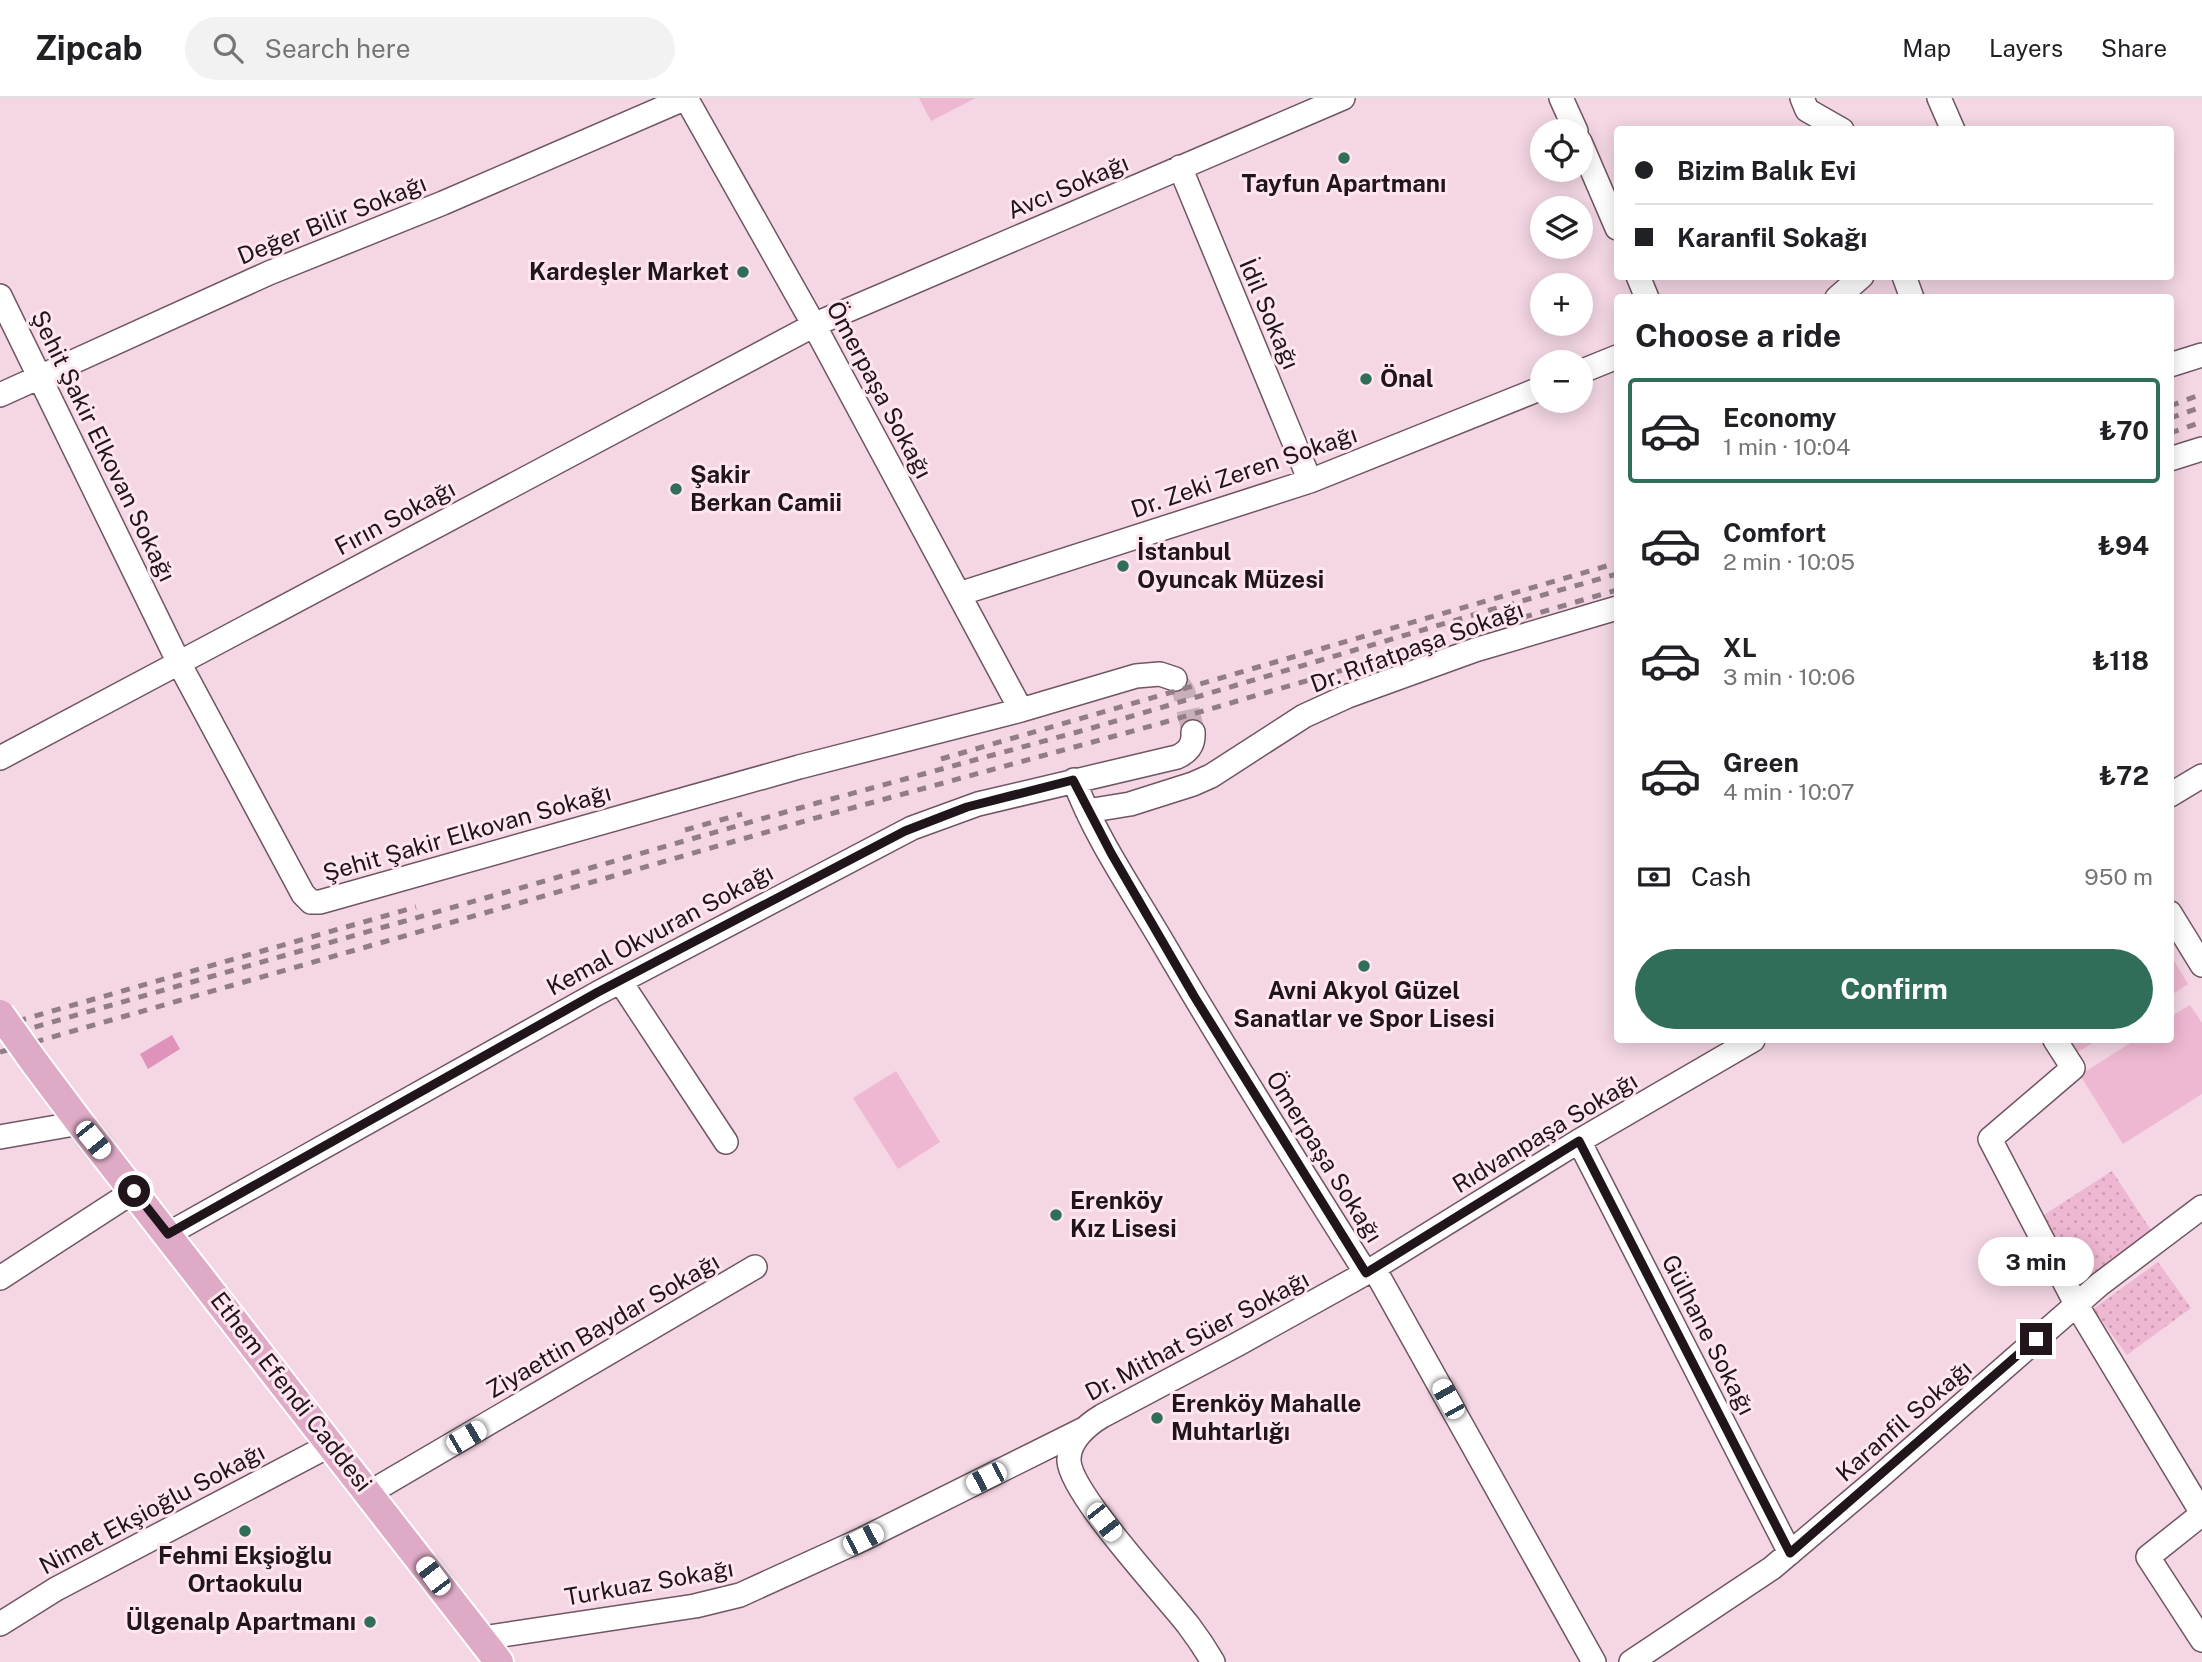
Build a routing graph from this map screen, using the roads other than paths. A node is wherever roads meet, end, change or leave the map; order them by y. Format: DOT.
graph roads {
  1 [pos="686,98"];
  2 [pos="1343,98"];
  3 [pos="1561,98"];
  4 [pos="1802,98"];
  5 [pos="1939,98"];
  6 [pos="1571,119"];
  7 [pos="1835,126"];
  8 [pos="1951,126"];
  9 [pos="1180,167"];
  10 [pos="1593,172"];
  11 [pos="1614,221"];
  12 [pos="1857,280"];
  13 [pos="1842,294"];
  14 [pos="0,296"];
  15 [pos="814,325"];
  16 [pos="2202,355"];
  17 [pos="1614,358"];
  18 [pos="2174,364"];
  19 [pos="1593,367"];
  20 [pos="41,375"];
  21 [pos="1530,393"];
  22 [pos="0,395"];
  23 [pos="2202,449"];
  24 [pos="2174,458"];
  25 [pos="1310,481"];
  26 [pos="959,594"];
  27 [pos="1614,609"];
  28 [pos="179,663"];
  29 [pos="1175,679"];
  30 [pos="1021,710"];
  31 [pos="1193,732"];
  32 [pos="0,758"];
  33 [pos="2202,776"];
  34 [pos="1073,780"];
  35 [pos="2174,793"];
  36 [pos="1087,811"];
  37 [pos="2174,920"];
  38 [pos="2202,965"];
  39 [pos="620,981"];
  40 [pos="0,1014"];
  41 [pos="1748,1043"];
  42 [pos="2057,1043"];
  43 [pos="80,1123"];
  44 [pos="0,1137"];
  45 [pos="1579,1141"];
  46 [pos="726,1142"];
  47 [pos="134,1191"];
  48 [pos="2202,1207"];
  49 [pos="168,1234"];
  50 [pos="755,1267"];
  51 [pos="1366,1273"];
  52 [pos="0,1278"];
  53 [pos="2076,1304"];
  54 [pos="1084,1429"];
  55 [pos="332,1444"];
  56 [pos="369,1493"];
  57 [pos="2202,1513"];
  58 [pos="1790,1553"];
  59 [pos="0,1624"];
  60 [pos="482,1638"];
  61 [pos="2202,1640"];
  62 [pos="1212,1661"];
  63 [pos="499,1662"];
  64 [pos="1594,1662"];
  65 [pos="1631,1662"];
  1 -- 15 [label="street, Ömerpaşa Sokağı"];
  1 -- 20 [label="street, Değer Bilir Sokağı"];
  2 -- 9 [label="street, Avcı Sokağı"];
  3 -- 6 [label="street"];
  4 -- 7 [label="street"];
  5 -- 8 [label="street"];
  9 -- 15 [label="street, Avcı Sokağı"];
  9 -- 25 [label="street, İdil Sokağı"];
  10 -- 11 [label="street"];
  12 -- 13 [label="street"];
  14 -- 20 [label="street, Şehit Şakir Elkovan Sokağı"];
  15 -- 26 [label="street, Ömerpaşa Sokağı"];
  15 -- 28 [label="street, Fırın Sokağı"];
  16 -- 18 [label="street"];
  17 -- 19 [label="street"];
  20 -- 22 [label="street, Değer Bilir Sokağı"];
  20 -- 28 [label="street, Şehit Şakir Elkovan Sokağı"];
  21 -- 25 [label="street, Dr. Zeki Zeren Sokağı"];
  23 -- 24 [label="street"];
  25 -- 26 [label="street, Dr. Zeki Zeren Sokağı"];
  26 -- 30 [label="street, Ömerpaşa Sokağı"];
  27 -- 36 [label="street, Dr. Rıfatpaşa Sokağı"];
  28 -- 30 [label="street, Şehit Şakir Elkovan Sokağı"];
  28 -- 32 [label="street, Fırın Sokağı"];
  29 -- 30 [label="street, Şehit Şakir Elkovan Sokağı"];
  31 -- 34 [label="street, Kemal Okvuran Sokağı"];
  33 -- 35 [label="street"];
  34 -- 36 [label="street, Ömerpaşa Sokağı"];
  34 -- 39 [label="street, Kemal Okvuran Sokağı"];
  36 -- 51 [label="street, Ömerpaşa Sokağı"];
  37 -- 38 [label="street"];
  39 -- 46 [label="street"];
  39 -- 49 [label="street, Kemal Okvuran Sokağı"];
  40 -- 43 [label="main road, Ethem Efendi Caddesi, bridge"];
  41 -- 45 [label="street, Rıdvanpaşa Sokağı"];
  42 -- 53 [label="street"];
  43 -- 44 [label="street"];
  43 -- 47 [label="main road, Ethem Efendi Caddesi"];
  45 -- 51 [label="street, Rıdvanpaşa Sokağı"];
  45 -- 58 [label="street, Gülhane Sokağı"];
  47 -- 49 [label="main road, Ethem Efendi Caddesi"];
  47 -- 52 [label="street"];
  48 -- 53 [label="street, Karanfil Sokağı"];
  49 -- 55 [label="main road, Ethem Efendi Caddesi"];
  50 -- 56 [label="street, Ziyaettin Baydar Sokağı"];
  51 -- 54 [label="street, Dr. Mithat Süer Sokağı"];
  51 -- 64 [label="street, Ömerpaşa Sokağı"];
  53 -- 57 [label="street"];
  53 -- 58 [label="street, Karanfil Sokağı"];
  54 -- 60 [label="street, Turkuaz Sokağı"];
  54 -- 62 [label="street, Dr. Mithat Süer Sokağı"];
  55 -- 56 [label="main road, Ethem Efendi Caddesi"];
  55 -- 59 [label="street, Nimet Ekşioğlu Sokağı"];
  56 -- 60 [label="main road, Ethem Efendi Caddesi"];
  57 -- 61 [label="street"];
  58 -- 65 [label="street, Karanfil Sokağı"];
  60 -- 63 [label="main road, Ethem Efendi Caddesi"];
}
